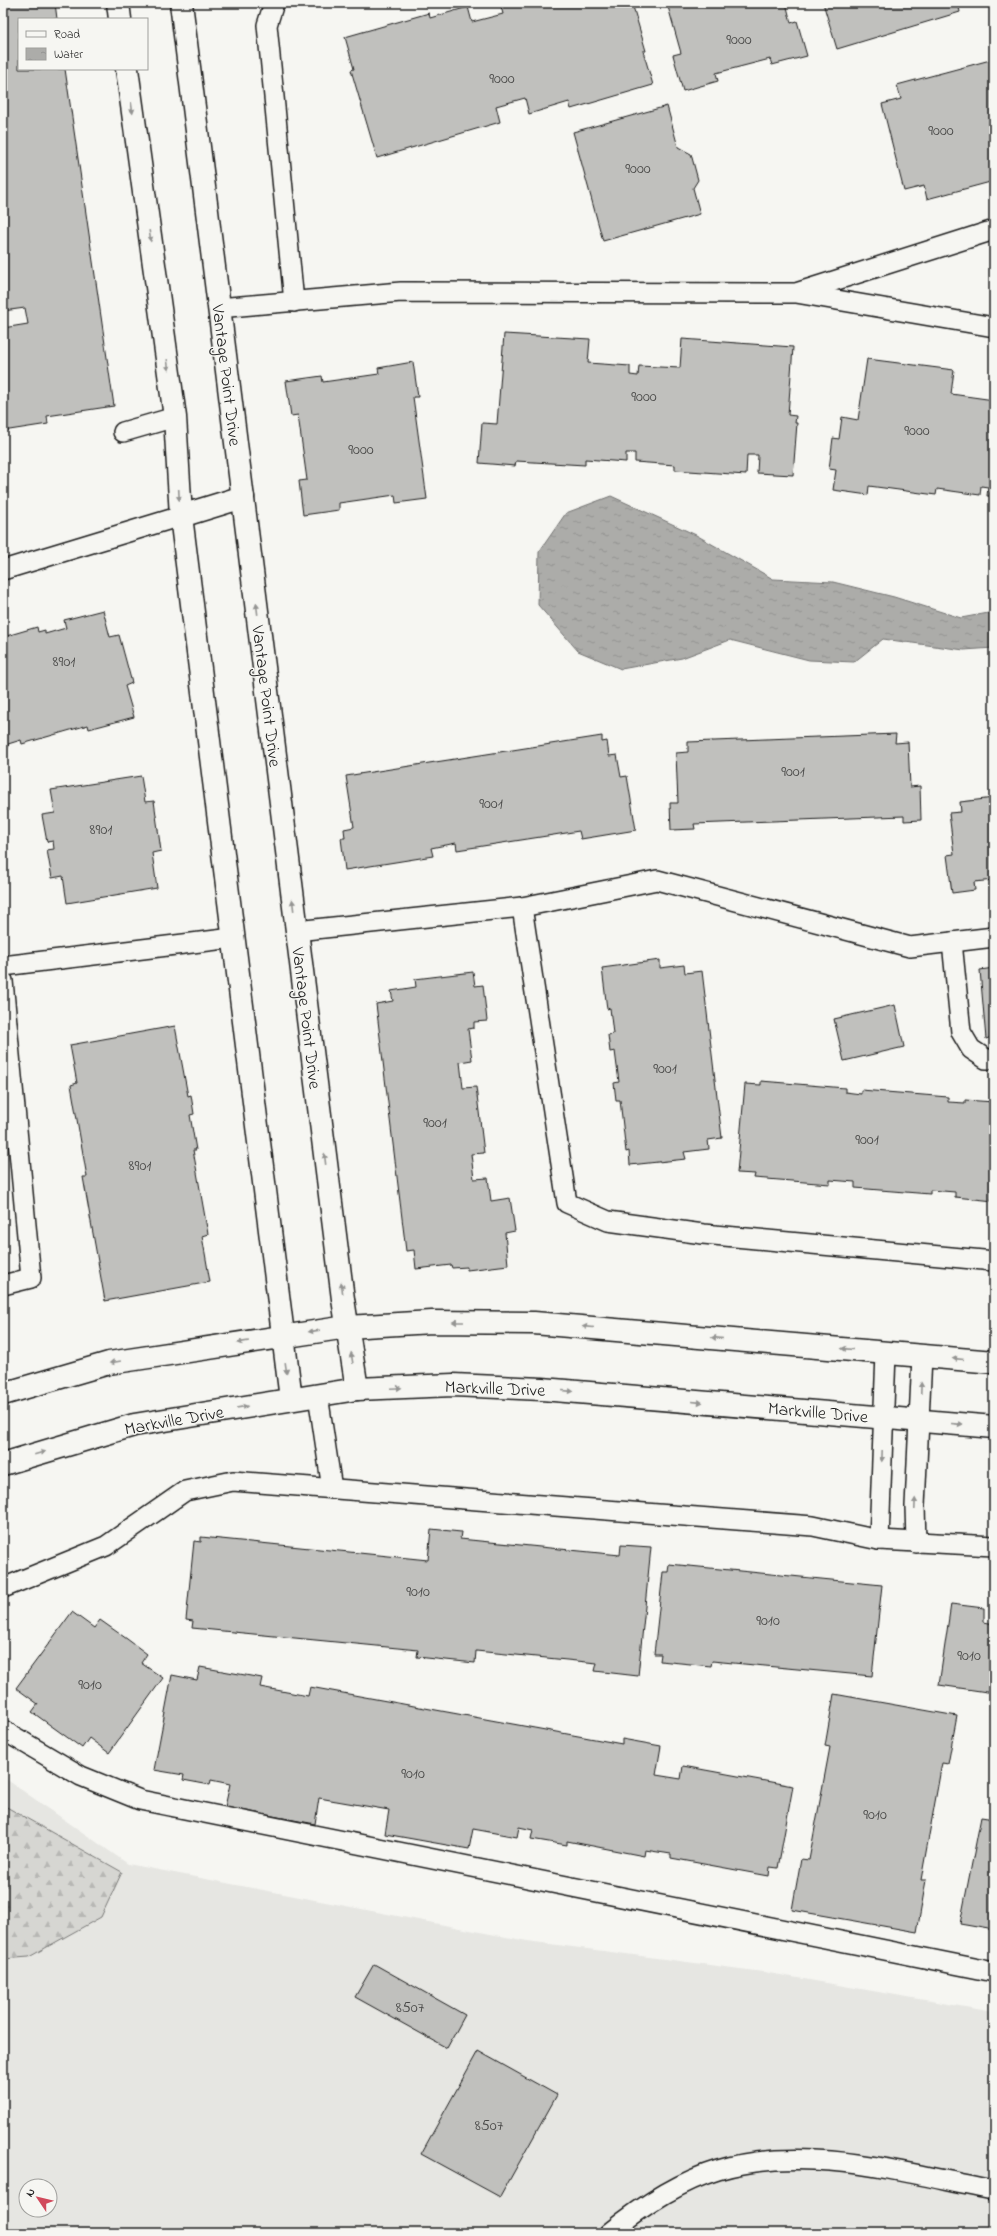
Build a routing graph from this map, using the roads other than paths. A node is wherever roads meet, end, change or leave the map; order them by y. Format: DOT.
graph roads {
  1 [pos="118,3"];
  2 [pos="181,3"];
  3 [pos="274,3"];
  4 [pos="120,18"];
  5 [pos="127,70"];
  6 [pos="994,230"];
  7 [pos="796,293"];
  8 [pos="294,302"];
  9 [pos="218,308"];
  10 [pos="994,327"];
  11 [pos="175,417"];
  12 [pos="123,432"];
  13 [pos="243,497"];
  14 [pos="181,516"];
  15 [pos="3,570"];
  16 [pos="522,907"];
  17 [pos="296,931"];
  18 [pos="994,937"];
  19 [pos="233,938"];
  20 [pos="952,942"];
  21 [pos="3,966"];
  22 [pos="3,981"];
  23 [pos="994,1059"];
  24 [pos="10,1133"];
  25 [pos="994,1261"];
  26 [pos="3,1285"];
  27 [pos="347,1327"];
  28 [pos="282,1336"];
  29 [pos="886,1353"];
  30 [pos="922,1356"];
  31 [pos="994,1362"];
  32 [pos="357,1389"];
  33 [pos="3,1394"];
  34 [pos="318,1395"];
  35 [pos="291,1400"];
  36 [pos="883,1417"];
  37 [pos="920,1421"];
  38 [pos="994,1427"];
  39 [pos="3,1464"];
  40 [pos="332,1489"];
  41 [pos="879,1540"];
  42 [pos="916,1543"];
  43 [pos="994,1546"];
  44 [pos="3,1588"];
  45 [pos="3,1730"];
  46 [pos="994,1972"];
  47 [pos="994,2190"];
  48 [pos="609,2233"];
  1 -- 4 [label="street"];
  2 -- 9 [label="street, Vantage Point Drive"];
  3 -- 8 [label="lane"];
  5 -- 11 [label="street, one-way"];
  6 -- 7 [label="lane"];
  7 -- 8 [label="lane"];
  7 -- 10 [label="lane"];
  8 -- 9 [label="lane"];
  9 -- 13 [label="street, Vantage Point Drive"];
  11 -- 12 [label="lane"];
  11 -- 14 [label="street, one-way"];
  13 -- 14 [label="street"];
  17 -- 13 [label="street, Vantage Point Drive, one-way"];
  14 -- 15 [label="lane"];
  14 -- 19 [label="street"];
  16 -- 17 [label="lane"];
  16 -- 20 [label="lane"];
  16 -- 25 [label="lane"];
  27 -- 17 [label="street, Vantage Point Drive, one-way"];
  18 -- 20 [label="lane"];
  19 -- 21 [label="lane"];
  19 -- 28 [label="street"];
  20 -- 23 [label="lane"];
  22 -- 24 [label="lane"];
  24 -- 26 [label="lane"];
  27 -- 28 [label="street, one-way"];
  29 -- 27 [label="street, one-way"];
  32 -- 27 [label="street, Vantage Point Drive, one-way"];
  28 -- 33 [label="street, one-way"];
  28 -- 35 [label="street, one-way"];
  29 -- 30 [label="street"];
  29 -- 36 [label="lane"];
  31 -- 30 [label="street, one-way"];
  37 -- 30 [label="lane, one-way"];
  32 -- 34 [label="street, Markville Drive"];
  32 -- 36 [label="street, Markville Drive, one-way"];
  34 -- 35 [label="street, Markville Drive"];
  34 -- 40 [label="lane"];
  39 -- 35 [label="street, Markville Drive, one-way"];
  36 -- 37 [label="street, Markville Drive"];
  36 -- 41 [label="lane, one-way"];
  37 -- 38 [label="street, Markville Drive, one-way"];
  42 -- 37 [label="lane, one-way"];
  40 -- 41 [label="lane"];
  40 -- 44 [label="lane"];
  41 -- 42 [label="lane"];
  42 -- 43 [label="lane"];
  45 -- 46 [label="lane"];
  47 -- 48 [label="lane"];
}
